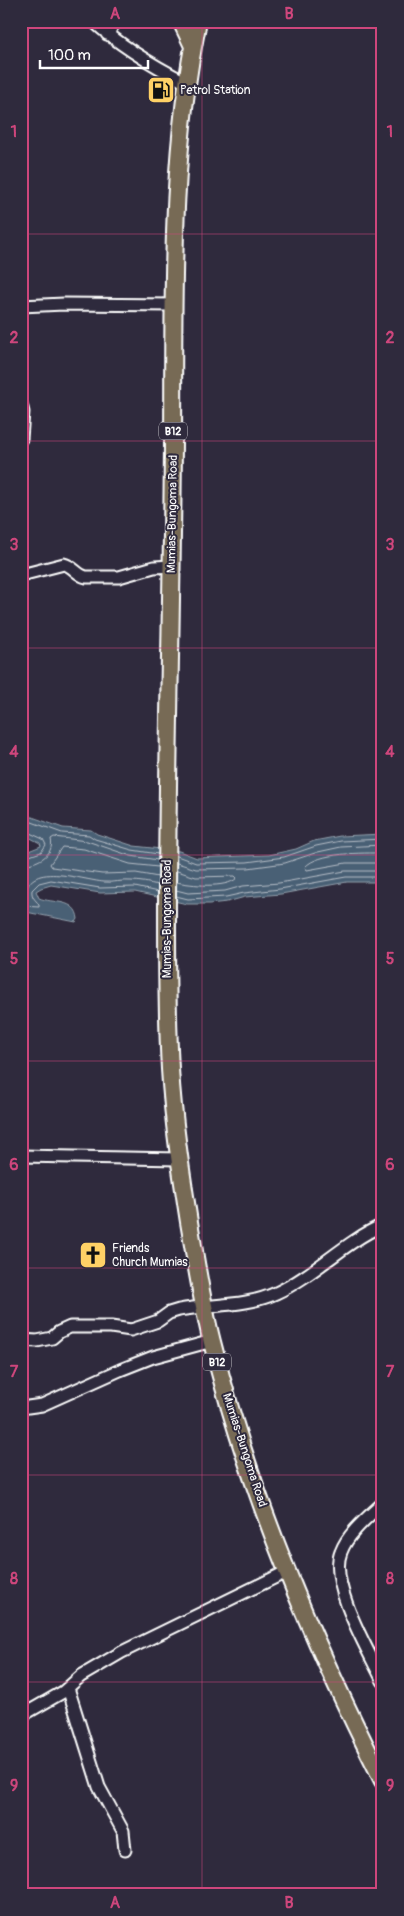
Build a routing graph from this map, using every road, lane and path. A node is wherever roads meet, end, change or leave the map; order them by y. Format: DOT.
graph roads {
  1 [pos="93,21"];
  2 [pos="116,21"];
  3 [pos="181,21"];
  4 [pos="198,21"];
  5 [pos="107,34"];
  6 [pos="192,46"];
  7 [pos="187,83"];
  8 [pos="21,306"];
  9 [pos="174,306"];
  10 [pos="21,404"];
  11 [pos="21,438"];
  12 [pos="172,566"];
  13 [pos="21,575"];
  14 [pos="21,1156"];
  15 [pos="179,1159"];
  16 [pos="383,1225"];
  17 [pos="204,1306"];
  18 [pos="21,1340"];
  19 [pos="212,1341"];
  20 [pos="21,1408"];
  21 [pos="383,1503"];
  22 [pos="286,1572"];
  23 [pos="383,1681"];
  24 [pos="68,1688"];
  25 [pos="21,1716"];
  26 [pos="383,1781"];
  27 [pos="125,1850"];
  1 -- 5 [label="street"];
  2 -- 5 [label="street"];
  3 -- 6 [label="highway"];
  4 -- 6 [label="highway, Mumias-Bungoma Road / B12"];
  5 -- 7 [label="street"];
  6 -- 7 [label="highway, Mumias-Bungoma Road / B12"];
  7 -- 9 [label="highway, Mumias-Bungoma Road / B12"];
  8 -- 9 [label="street"];
  9 -- 12 [label="highway, Mumias-Bungoma Road / B12"];
  10 -- 11 [label="street"];
  12 -- 13 [label="street"];
  12 -- 15 [label="highway, Mumias-Bungoma Road / B12"];
  14 -- 15 [label="street"];
  15 -- 17 [label="highway, Mumias-Bungoma Road / B12"];
  16 -- 17 [label="street"];
  17 -- 18 [label="street"];
  17 -- 19 [label="highway, Mumias-Bungoma Road / B12"];
  19 -- 20 [label="street"];
  19 -- 22 [label="highway, Mumias-Bungoma Road / B12"];
  21 -- 23 [label="street"];
  22 -- 24 [label="street"];
  22 -- 26 [label="highway, Mumias-Bungoma Road / B12"];
  24 -- 25 [label="street"];
  24 -- 27 [label="street"];
}
